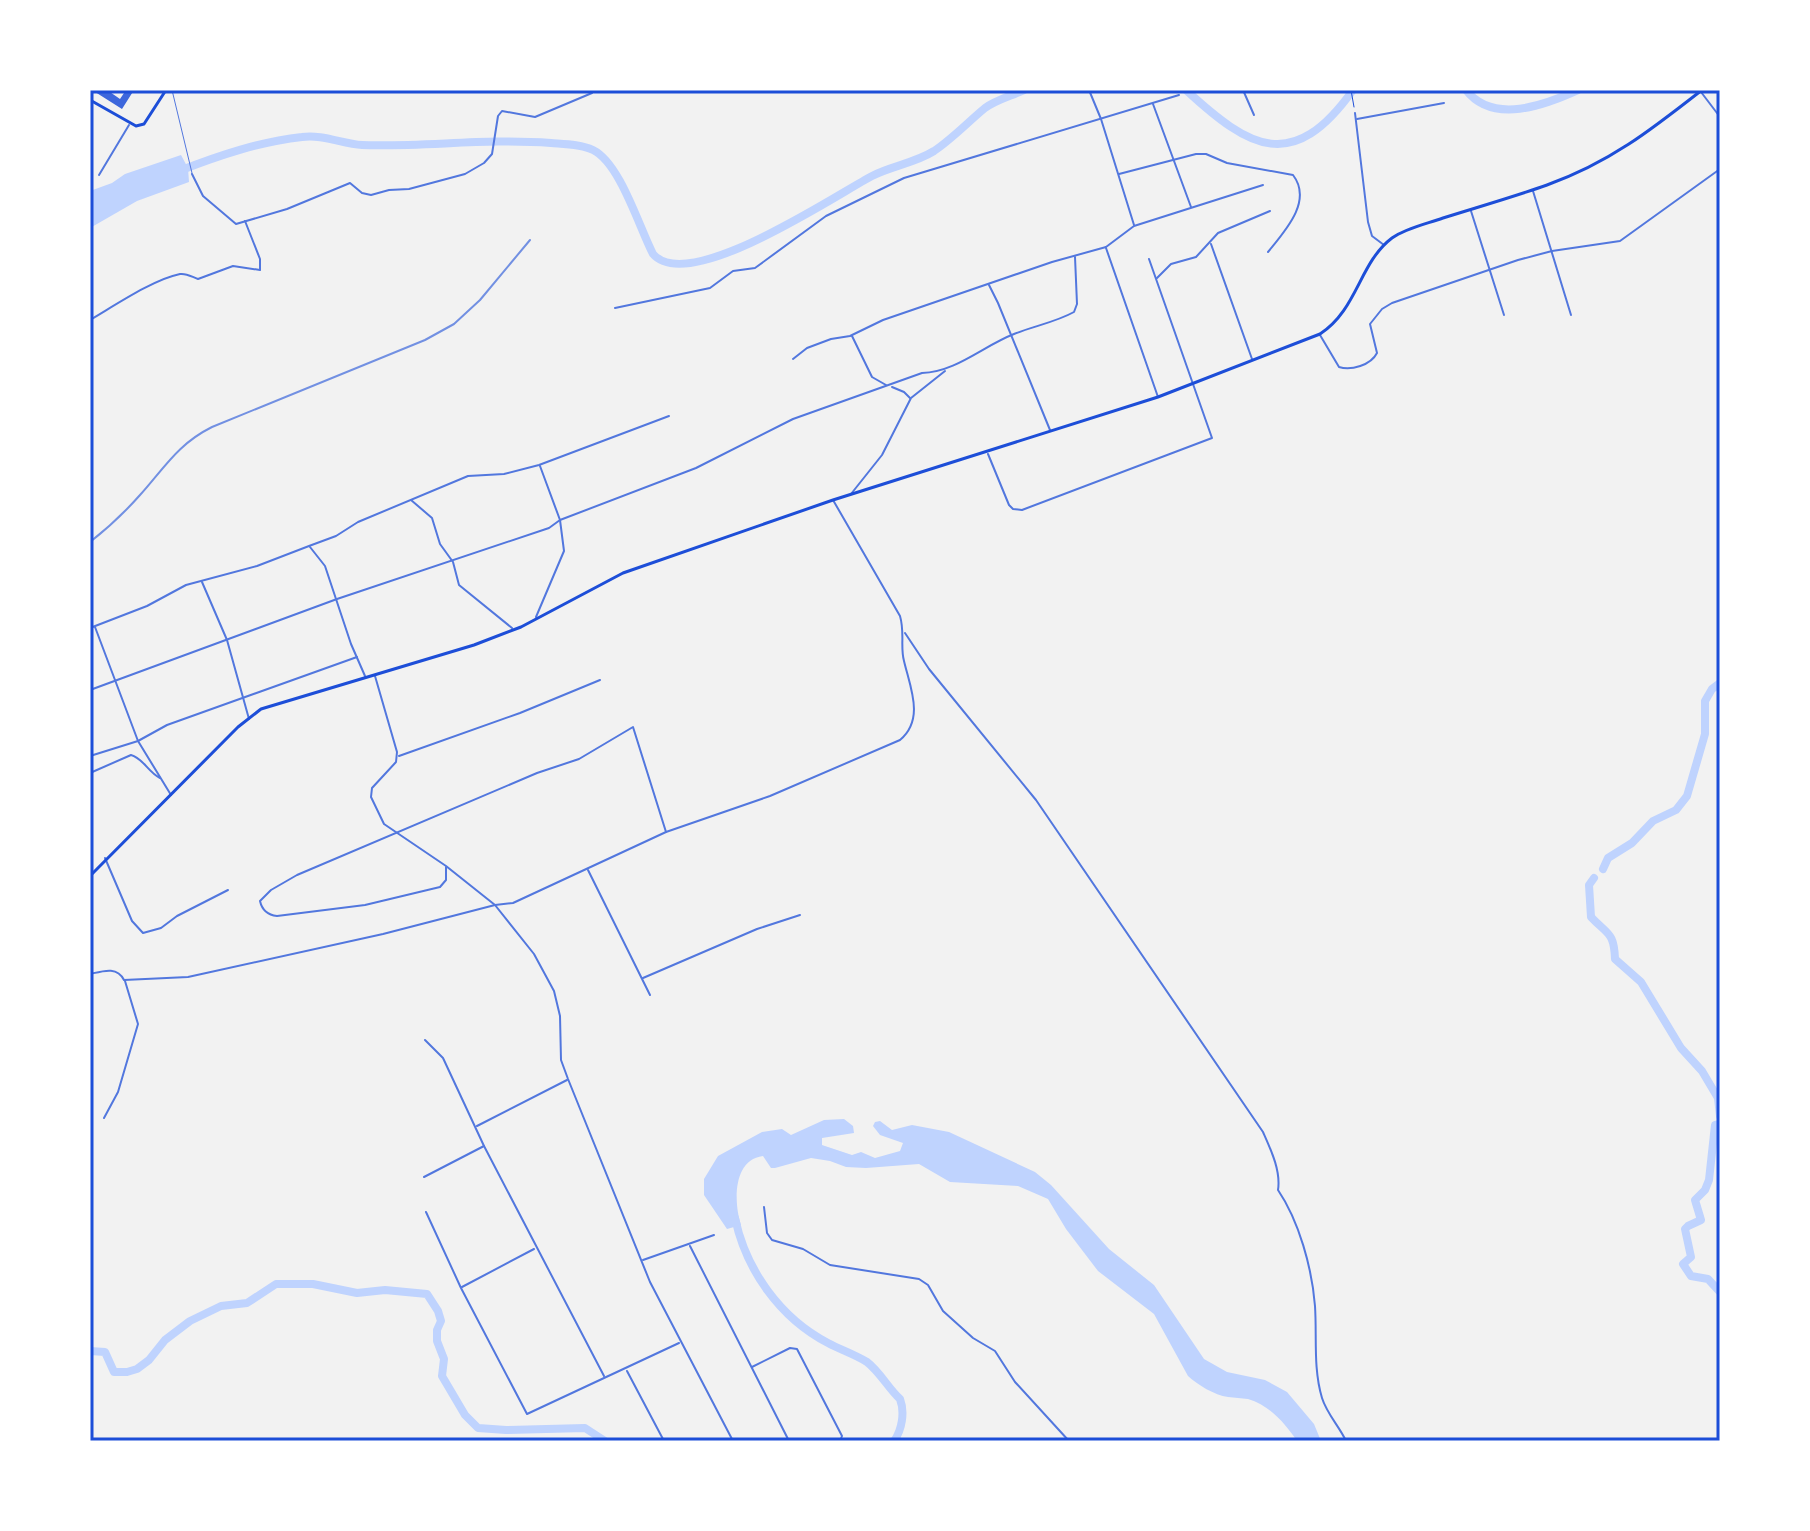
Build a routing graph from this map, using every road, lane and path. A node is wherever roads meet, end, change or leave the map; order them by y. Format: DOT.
graph roads {
  1 [pos="166,90"];
  2 [pos="172,90"];
  3 [pos="1089,90"];
  4 [pos="1243,90"];
  5 [pos="1351,90"];
  6 [pos="1701,90"];
  7 [pos="591,92"];
  8 [pos="1179,95"];
  9 [pos="90,100"];
  10 [pos="1152,103"];
  11 [pos="1444,103"];
  12 [pos="1355,113"];
  13 [pos="1254,115"];
  14 [pos="1720,117"];
  15 [pos="1101,119"];
  16 [pos="1356,119"];
  17 [pos="129,125"];
  18 [pos="1173,161"];
  19 [pos="1720,169"];
  20 [pos="192,174"];
  21 [pos="1119,174"];
  22 [pos="99,175"];
  23 [pos="1263,185"];
  24 [pos="1532,190"];
  25 [pos="1192,209"];
  26 [pos="1471,209"];
  27 [pos="1270,211"];
  28 [pos="245,220"];
  29 [pos="1134,226"];
  30 [pos="1210,242"];
  31 [pos="1384,246"];
  32 [pos="1106,247"];
  33 [pos="1552,251"];
  34 [pos="1268,252"];
  35 [pos="1075,257"];
  36 [pos="1149,259"];
  37 [pos="1490,271"];
  38 [pos="1156,279"];
  39 [pos="988,284"];
  40 [pos="615,308"];
  41 [pos="1504,315"];
  42 [pos="1571,315"];
  43 [pos="90,320"];
  44 [pos="1011,334"];
  45 [pos="1320,334"];
  46 [pos="852,335"];
  47 [pos="793,359"];
  48 [pos="1252,360"];
  49 [pos="949,368"];
  50 [pos="1194,382"];
  51 [pos="888,386"];
  52 [pos="1158,397"];
  53 [pos="911,398"];
  54 [pos="669,416"];
  55 [pos="1051,432"];
  56 [pos="987,452"];
  57 [pos="539,465"];
  58 [pos="850,495"];
  59 [pos="410,500"];
  60 [pos="833,500"];
  61 [pos="560,520"];
  62 [pos="309,546"];
  63 [pos="453,562"];
  64 [pos="201,580"];
  65 [pos="337,599"];
  66 [pos="535,619"];
  67 [pos="92,627"];
  68 [pos="514,630"];
  69 [pos="904,632"];
  70 [pos="227,640"];
  71 [pos="357,657"];
  72 [pos="375,676"];
  73 [pos="365,677"];
  74 [pos="600,680"];
  75 [pos="114,681"];
  76 [pos="90,690"];
  77 [pos="242,697"];
  78 [pos="249,719"];
  79 [pos="138,741"];
  80 [pos="90,756"];
  81 [pos="397,757"];
  82 [pos="90,773"];
  83 [pos="160,778"];
  84 [pos="171,795"];
  85 [pos="666,832"];
  86 [pos="398,834"];
  87 [pos="105,858"];
  88 [pos="446,866"];
  89 [pos="588,869"];
  90 [pos="90,876"];
  91 [pos="228,890"];
  92 [pos="495,905"];
  93 [pos="800,915"];
  94 [pos="90,974"];
  95 [pos="643,978"];
  96 [pos="124,980"];
  97 [pos="650,995"];
  98 [pos="425,1040"];
  99 [pos="568,1079"];
  100 [pos="104,1118"];
  101 [pos="476,1126"];
  102 [pos="484,1146"];
  103 [pos="424,1177"];
  104 [pos="764,1207"];
  105 [pos="426,1212"];
  106 [pos="714,1235"];
  107 [pos="690,1246"];
  108 [pos="536,1248"];
  109 [pos="642,1260"];
  110 [pos="461,1288"];
  111 [pos="681,1343"];
  112 [pos="752,1367"];
  113 [pos="627,1370"];
  114 [pos="605,1378"];
  115 [pos="664,1441"];
  116 [pos="733,1441"];
  117 [pos="789,1441"];
  118 [pos="840,1441"];
  119 [pos="1069,1441"];
  120 [pos="1346,1441"];
  1 -- 17 [label="main road"];
  2 -- 20 [label="lane"];
  3 -- 15 [label="street"];
  4 -- 13 [label="street"];
  5 -- 12 [label="path"];
  6 -- 14 [label="street"];
  6 -- 24 [label="main road"];
  7 -- 28 [label="street"];
  8 -- 10 [label="street"];
  9 -- 17 [label="main road"];
  10 -- 15 [label="street"];
  10 -- 18 [label="street"];
  11 -- 16 [label="street"];
  12 -- 16 [label="street"];
  15 -- 21 [label="street"];
  15 -- 40 [label="street"];
  16 -- 31 [label="street"];
  17 -- 22 [label="street"];
  18 -- 21 [label="street"];
  18 -- 25 [label="street"];
  18 -- 34 [label="street"];
  19 -- 33 [label="street"];
  20 -- 28 [label="street"];
  21 -- 29 [label="street"];
  23 -- 25 [label="street"];
  24 -- 26 [label="main road"];
  24 -- 33 [label="street"];
  25 -- 29 [label="street"];
  26 -- 31 [label="main road"];
  26 -- 37 [label="street"];
  27 -- 30 [label="street"];
  28 -- 43 [label="street"];
  29 -- 32 [label="street"];
  30 -- 38 [label="street"];
  30 -- 48 [label="street"];
  31 -- 45 [label="main road"];
  32 -- 35 [label="street"];
  32 -- 52 [label="street"];
  33 -- 37 [label="street"];
  33 -- 42 [label="street"];
  35 -- 39 [label="street"];
  35 -- 44 [label="street"];
  36 -- 38 [label="street"];
  37 -- 41 [label="street"];
  37 -- 45 [label="street"];
  38 -- 50 [label="street"];
  39 -- 44 [label="street"];
  39 -- 46 [label="street"];
  44 -- 49 [label="street"];
  44 -- 55 [label="street"];
  45 -- 48 [label="main road"];
  46 -- 47 [label="street"];
  46 -- 51 [label="street"];
  48 -- 50 [label="main road"];
  49 -- 51 [label="street"];
  49 -- 53 [label="street"];
  50 -- 52 [label="main road"];
  50 -- 56 [label="street"];
  51 -- 53 [label="street"];
  51 -- 61 [label="street"];
  52 -- 55 [label="main road"];
  53 -- 58 [label="street"];
  54 -- 57 [label="street"];
  55 -- 56 [label="main road"];
  56 -- 58 [label="main road"];
  57 -- 59 [label="street"];
  57 -- 61 [label="street"];
  58 -- 60 [label="main road"];
  59 -- 62 [label="street"];
  59 -- 63 [label="street"];
  60 -- 66 [label="main road"];
  60 -- 69 [label="street"];
  61 -- 63 [label="street"];
  61 -- 66 [label="street"];
  62 -- 64 [label="street"];
  62 -- 65 [label="street"];
  63 -- 65 [label="street"];
  63 -- 68 [label="street"];
  64 -- 67 [label="street"];
  64 -- 70 [label="street"];
  65 -- 70 [label="street"];
  65 -- 71 [label="street"];
  66 -- 68 [label="main road"];
  67 -- 75 [label="street"];
  68 -- 72 [label="main road"];
  69 -- 85 [label="street"];
  69 -- 120 [label="street"];
  70 -- 75 [label="street"];
  70 -- 77 [label="street"];
  71 -- 73 [label="street"];
  71 -- 77 [label="street"];
  72 -- 73 [label="main road"];
  72 -- 81 [label="street"];
  73 -- 78 [label="main road"];
  74 -- 81 [label="street"];
  75 -- 76 [label="street"];
  75 -- 79 [label="street"];
  77 -- 78 [label="street"];
  77 -- 79 [label="street"];
  78 -- 84 [label="main road"];
  79 -- 80 [label="street"];
  79 -- 83 [label="street"];
  81 -- 86 [label="street"];
  82 -- 83 [label="street"];
  83 -- 84 [label="street"];
  84 -- 87 [label="main road"];
  85 -- 86 [label="street"];
  85 -- 89 [label="street"];
  86 -- 88 [label="street"];
  86 -- 88 [label="street"];
  87 -- 90 [label="main road"];
  87 -- 91 [label="street"];
  88 -- 92 [label="street"];
  89 -- 92 [label="street"];
  89 -- 95 [label="street"];
  92 -- 96 [label="street"];
  92 -- 99 [label="street"];
  93 -- 95 [label="street"];
  94 -- 96 [label="street"];
  95 -- 97 [label="street"];
  96 -- 100 [label="street"];
  98 -- 101 [label="street"];
  99 -- 101 [label="street"];
  99 -- 109 [label="street"];
  101 -- 102 [label="street"];
  102 -- 103 [label="street"];
  102 -- 108 [label="street"];
  104 -- 119 [label="street"];
  105 -- 110 [label="street"];
  106 -- 107 [label="street"];
  107 -- 109 [label="street"];
  107 -- 112 [label="street"];
  108 -- 110 [label="street"];
  108 -- 114 [label="street"];
  109 -- 111 [label="street"];
  110 -- 114 [label="street"];
  111 -- 113 [label="street"];
  111 -- 116 [label="street"];
  112 -- 117 [label="street"];
  112 -- 118 [label="street"];
  113 -- 114 [label="street"];
  113 -- 115 [label="street"];
}
